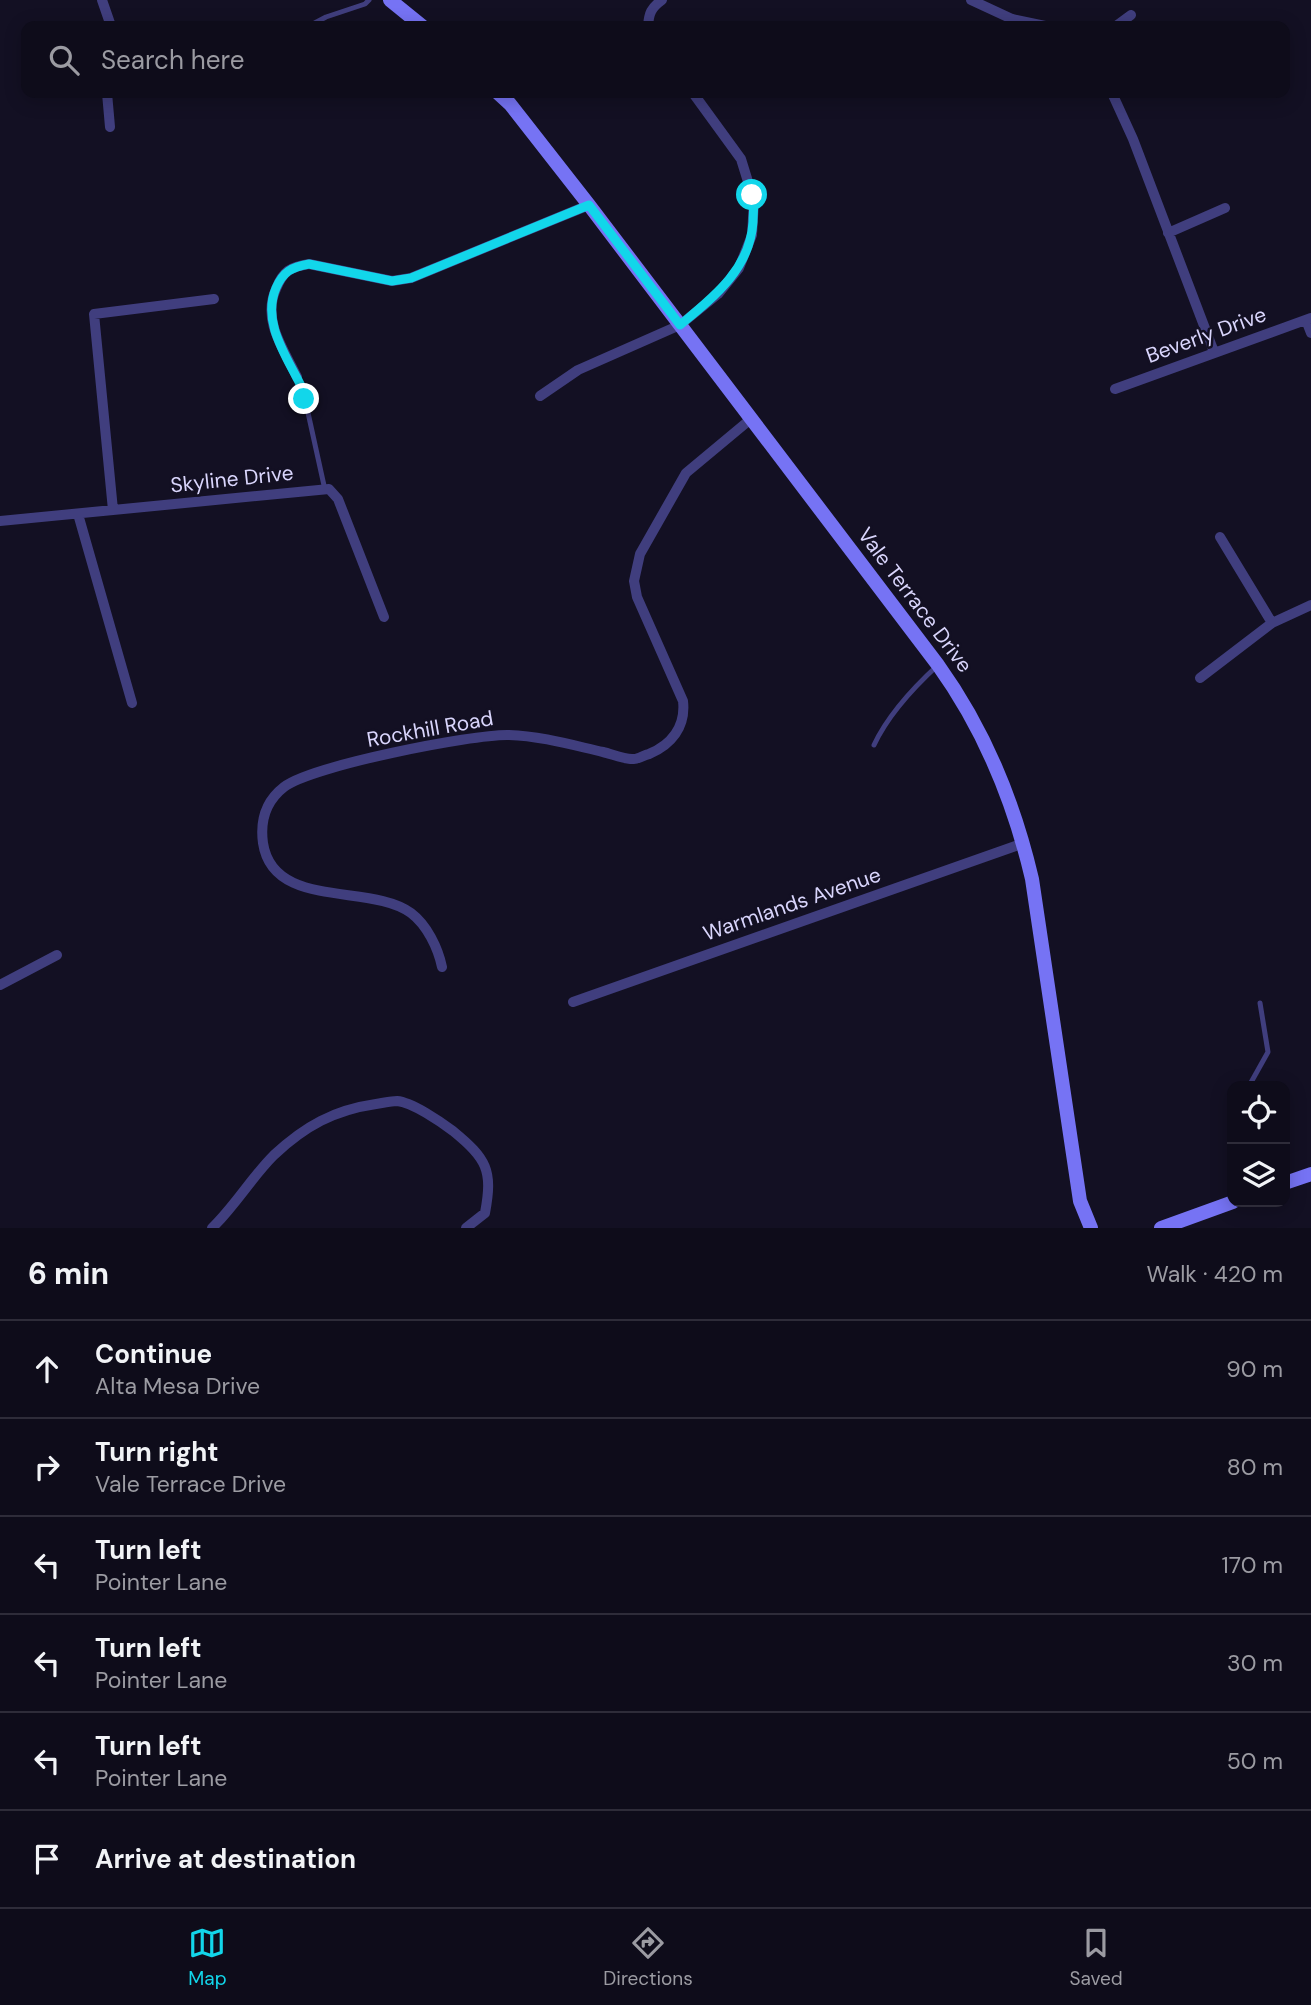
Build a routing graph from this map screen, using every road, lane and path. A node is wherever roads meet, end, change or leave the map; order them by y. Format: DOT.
graph roads {
  1 [pos="102,0"];
  2 [pos="369,0"];
  3 [pos="390,0"];
  4 [pos="662,0"];
  5 [pos="971,0"];
  6 [pos="1131,15"];
  7 [pos="109,21"];
  8 [pos="318,21"];
  9 [pos="416,21"];
  10 [pos="649,21"];
  11 [pos="1021,21"];
  12 [pos="1123,21"];
  13 [pos="107,98"];
  14 [pos="503,98"];
  15 [pos="697,98"];
  16 [pos="1114,98"];
  17 [pos="110,127"];
  18 [pos="589,205"];
  19 [pos="1225,208"];
  20 [pos="1168,233"];
  21 [pos="214,299"];
  22 [pos="1308,319"];
  23 [pos="680,325"];
  24 [pos="1311,333"];
  25 [pos="1214,352"];
  26 [pos="297,377"];
  27 [pos="1115,389"];
  28 [pos="540,396"];
  29 [pos="752,418"];
  30 [pos="325,490"];
  31 [pos="113,510"];
  32 [pos="78,514"];
  33 [pos="0,521"];
  34 [pos="1220,537"];
  35 [pos="1311,605"];
  36 [pos="384,617"];
  37 [pos="1272,623"];
  38 [pos="937,665"];
  39 [pos="1200,678"];
  40 [pos="132,703"];
  41 [pos="874,745"];
  42 [pos="1024,843"];
  43 [pos="57,955"];
  44 [pos="442,967"];
  45 [pos="0,985"];
  46 [pos="573,1002"];
  47 [pos="1260,1003"];
  48 [pos="1252,1081"];
  49 [pos="1311,1174"];
  50 [pos="1290,1181"];
  51 [pos="1227,1204"];
  52 [pos="212,1228"];
  53 [pos="466,1228"];
  54 [pos="1091,1228"];
  55 [pos="1161,1228"];
  1 -- 7 [label="street"];
  2 -- 8 [label="lane"];
  3 -- 9 [label="main road"];
  4 -- 10 [label="street"];
  5 -- 11 [label="street"];
  6 -- 12 [label="street"];
  13 -- 17 [label="street"];
  14 -- 18 [label="main road, Vale Terrace Drive"];
  15 -- 23 [label="street"];
  16 -- 20 [label="street"];
  18 -- 23 [label="main road, Vale Terrace Drive"];
  18 -- 26 [label="street"];
  19 -- 20 [label="street"];
  20 -- 25 [label="street"];
  21 -- 31 [label="street"];
  22 -- 24 [label="street"];
  22 -- 25 [label="street, Beverly Drive"];
  23 -- 28 [label="street"];
  23 -- 29 [label="main road, Vale Terrace Drive"];
  25 -- 27 [label="street, Beverly Drive"];
  26 -- 30 [label="lane"];
  29 -- 38 [label="main road, Vale Terrace Drive"];
  29 -- 44 [label="street, Rockhill Road"];
  30 -- 31 [label="street, Skyline Drive"];
  30 -- 36 [label="street, Skyline Drive"];
  31 -- 32 [label="street, Skyline Drive"];
  32 -- 33 [label="street, Skyline Drive"];
  32 -- 40 [label="street"];
  34 -- 37 [label="street"];
  35 -- 37 [label="street"];
  37 -- 39 [label="street"];
  38 -- 41 [label="lane"];
  38 -- 42 [label="main road, Vale Terrace Drive"];
  42 -- 46 [label="street, Warmlands Avenue"];
  42 -- 54 [label="main road, Vale Terrace Drive"];
  43 -- 45 [label="street"];
  47 -- 48 [label="lane"];
  49 -- 50 [label="main road"];
  51 -- 55 [label="main road"];
  52 -- 53 [label="street"];
}
